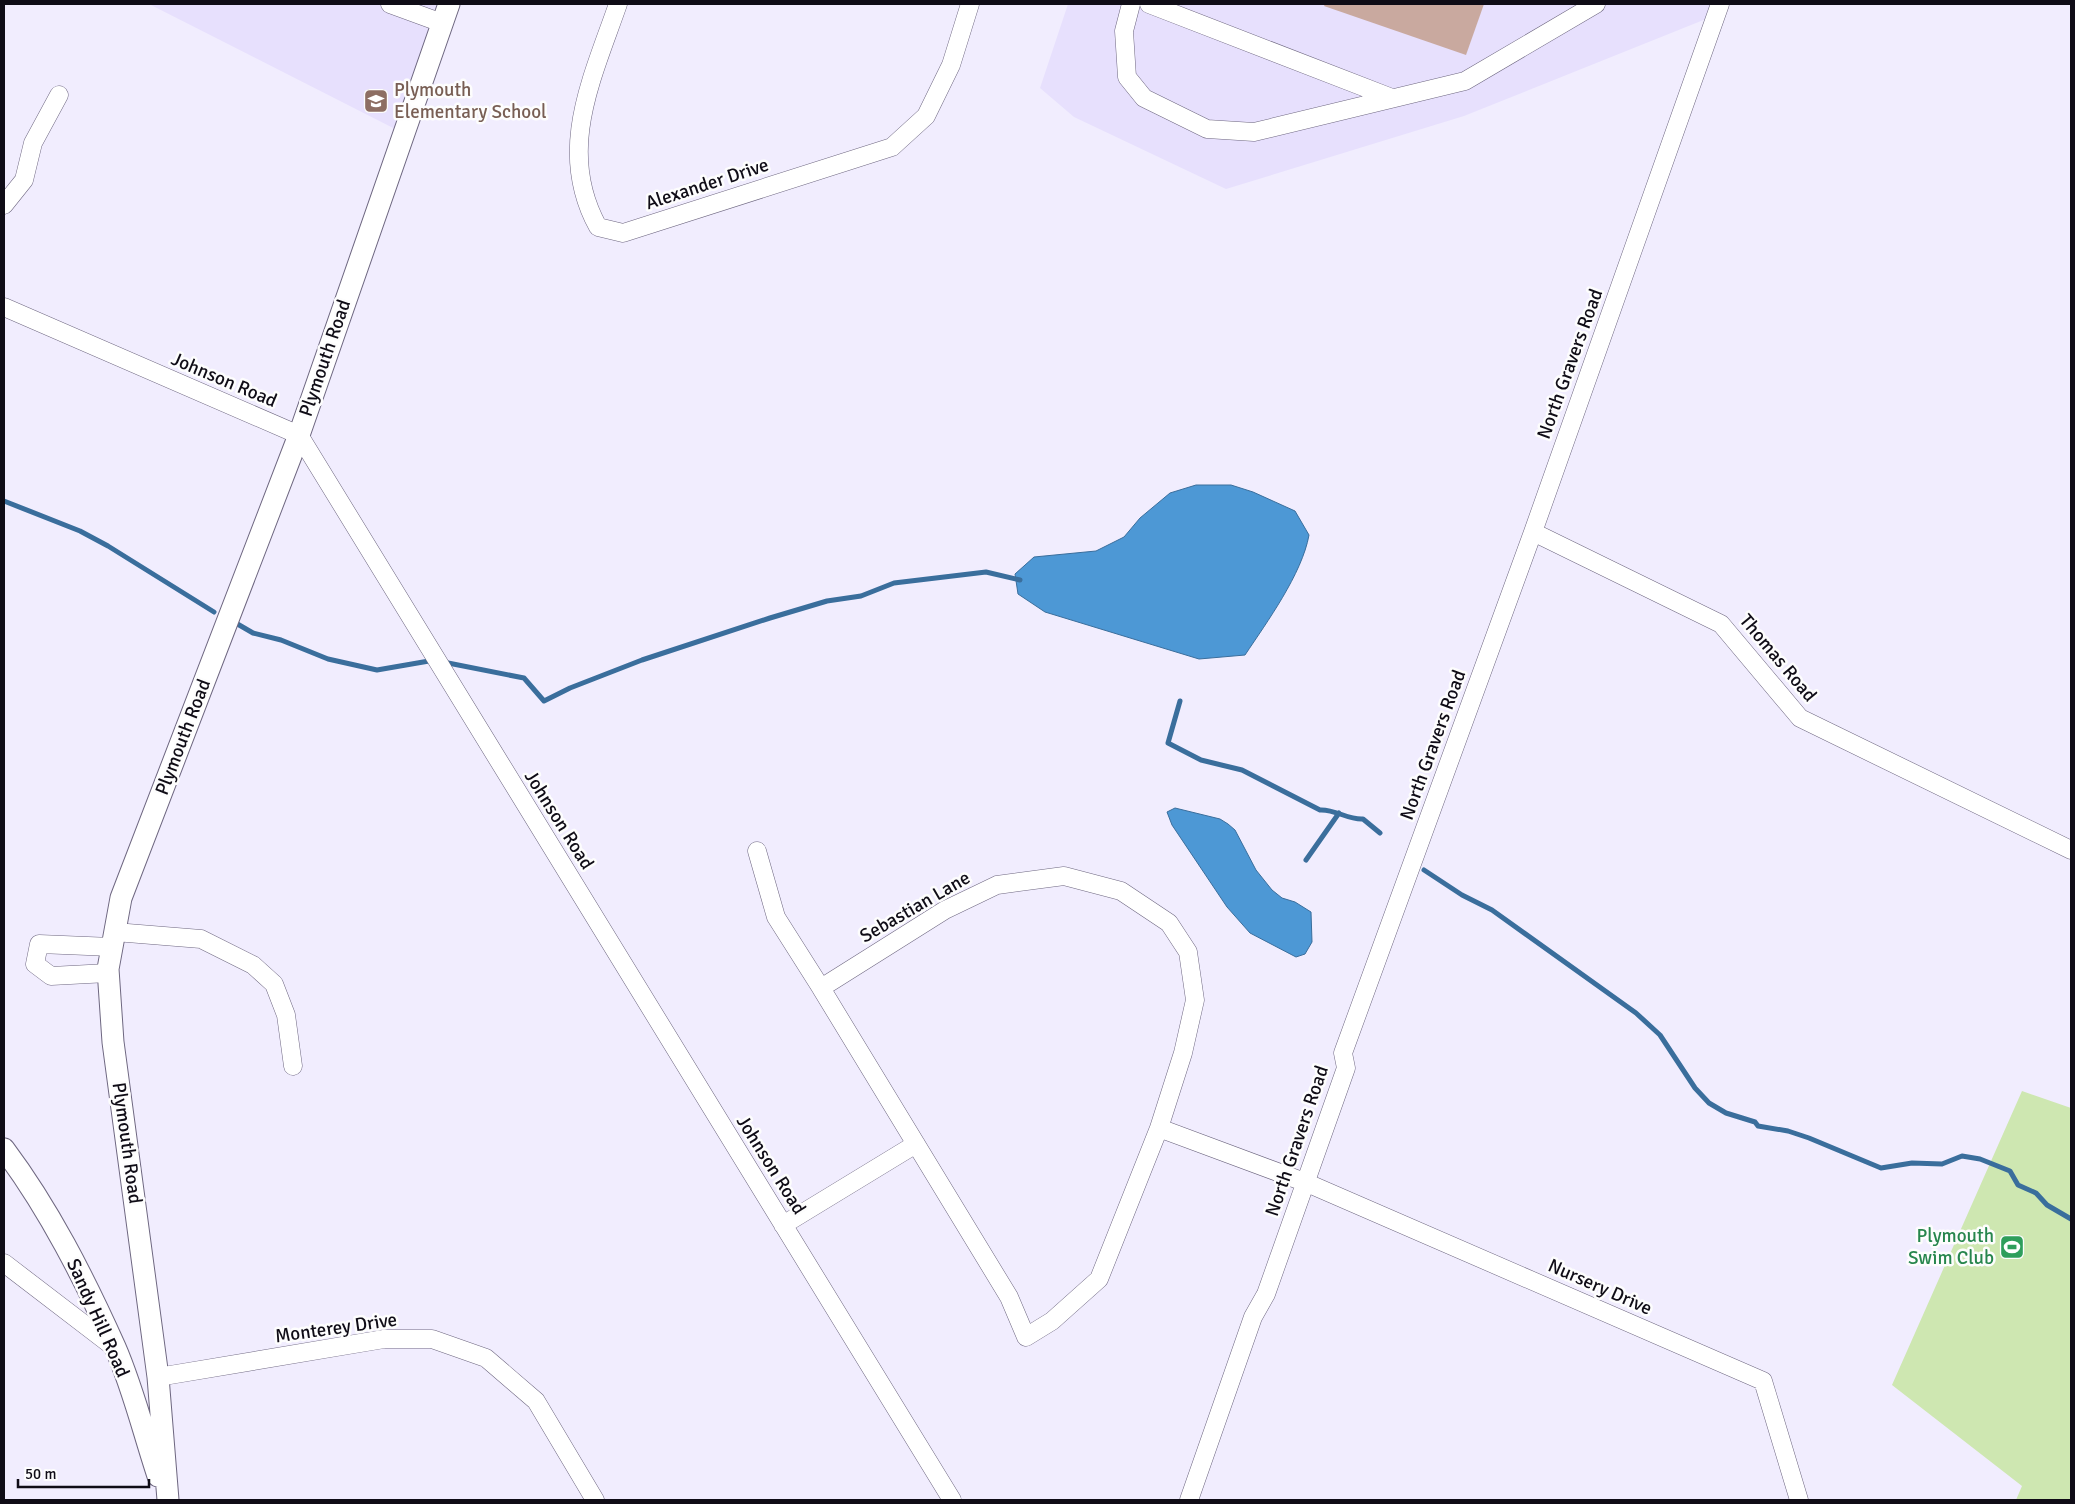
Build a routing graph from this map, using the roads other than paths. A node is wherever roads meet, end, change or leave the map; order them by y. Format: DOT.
graph roads {
  1 [pos="390,4"];
  2 [pos="618,4"];
  3 [pos="970,4"];
  4 [pos="1131,4"];
  5 [pos="1149,4"];
  6 [pos="1596,4"];
  7 [pos="1720,4"];
  8 [pos="445,14"];
  9 [pos="58,95"];
  10 [pos="1392,98"];
  11 [pos="4,205"];
  12 [pos="4,307"];
  13 [pos="299,436"];
  14 [pos="1533,532"];
  15 [pos="2071,850"];
  16 [pos="757,851"];
  17 [pos="114,939"];
  18 [pos="108,973"];
  19 [pos="821,988"];
  20 [pos="293,1066"];
  21 [pos="1159,1128"];
  22 [pos="916,1144"];
  23 [pos="4,1149"];
  24 [pos="1307,1183"];
  25 [pos="783,1225"];
  26 [pos="4,1263"];
  27 [pos="115,1348"];
  28 [pos="158,1377"];
  29 [pos="167,1500"];
  30 [pos="595,1500"];
  31 [pos="952,1500"];
  32 [pos="1189,1500"];
  33 [pos="1799,1500"];
  1 -- 8 [label="street"];
  2 -- 3 [label="street, Alexander Drive"];
  4 -- 10 [label="street"];
  5 -- 10 [label="street"];
  6 -- 10 [label="street"];
  7 -- 14 [label="street, North Gravers Road"];
  8 -- 13 [label="main road, Plymouth Road"];
  9 -- 11 [label="street"];
  12 -- 13 [label="street, Johnson Road"];
  13 -- 17 [label="main road, Plymouth Road"];
  13 -- 25 [label="street, Johnson Road"];
  14 -- 15 [label="street, Thomas Road"];
  14 -- 24 [label="street, North Gravers Road"];
  16 -- 19 [label="street, Sebastian Lane"];
  17 -- 18 [label="main road, Plymouth Road"];
  17 -- 18 [label="street"];
  17 -- 20 [label="street"];
  18 -- 28 [label="main road, Plymouth Road"];
  19 -- 21 [label="street, Sebastian Lane"];
  19 -- 22 [label="street, Sebastian Lane"];
  21 -- 22 [label="street, Sebastian Lane"];
  21 -- 24 [label="street"];
  22 -- 25 [label="street"];
  23 -- 27 [label="main road, Sandy Hill Road"];
  24 -- 32 [label="street, North Gravers Road"];
  24 -- 33 [label="street, Nursery Drive"];
  25 -- 31 [label="street, Johnson Road"];
  26 -- 27 [label="street"];
  27 -- 29 [label="main road, Sandy Hill Road"];
  28 -- 29 [label="main road, Plymouth Road"];
  28 -- 30 [label="street, Monterey Drive"];
}
